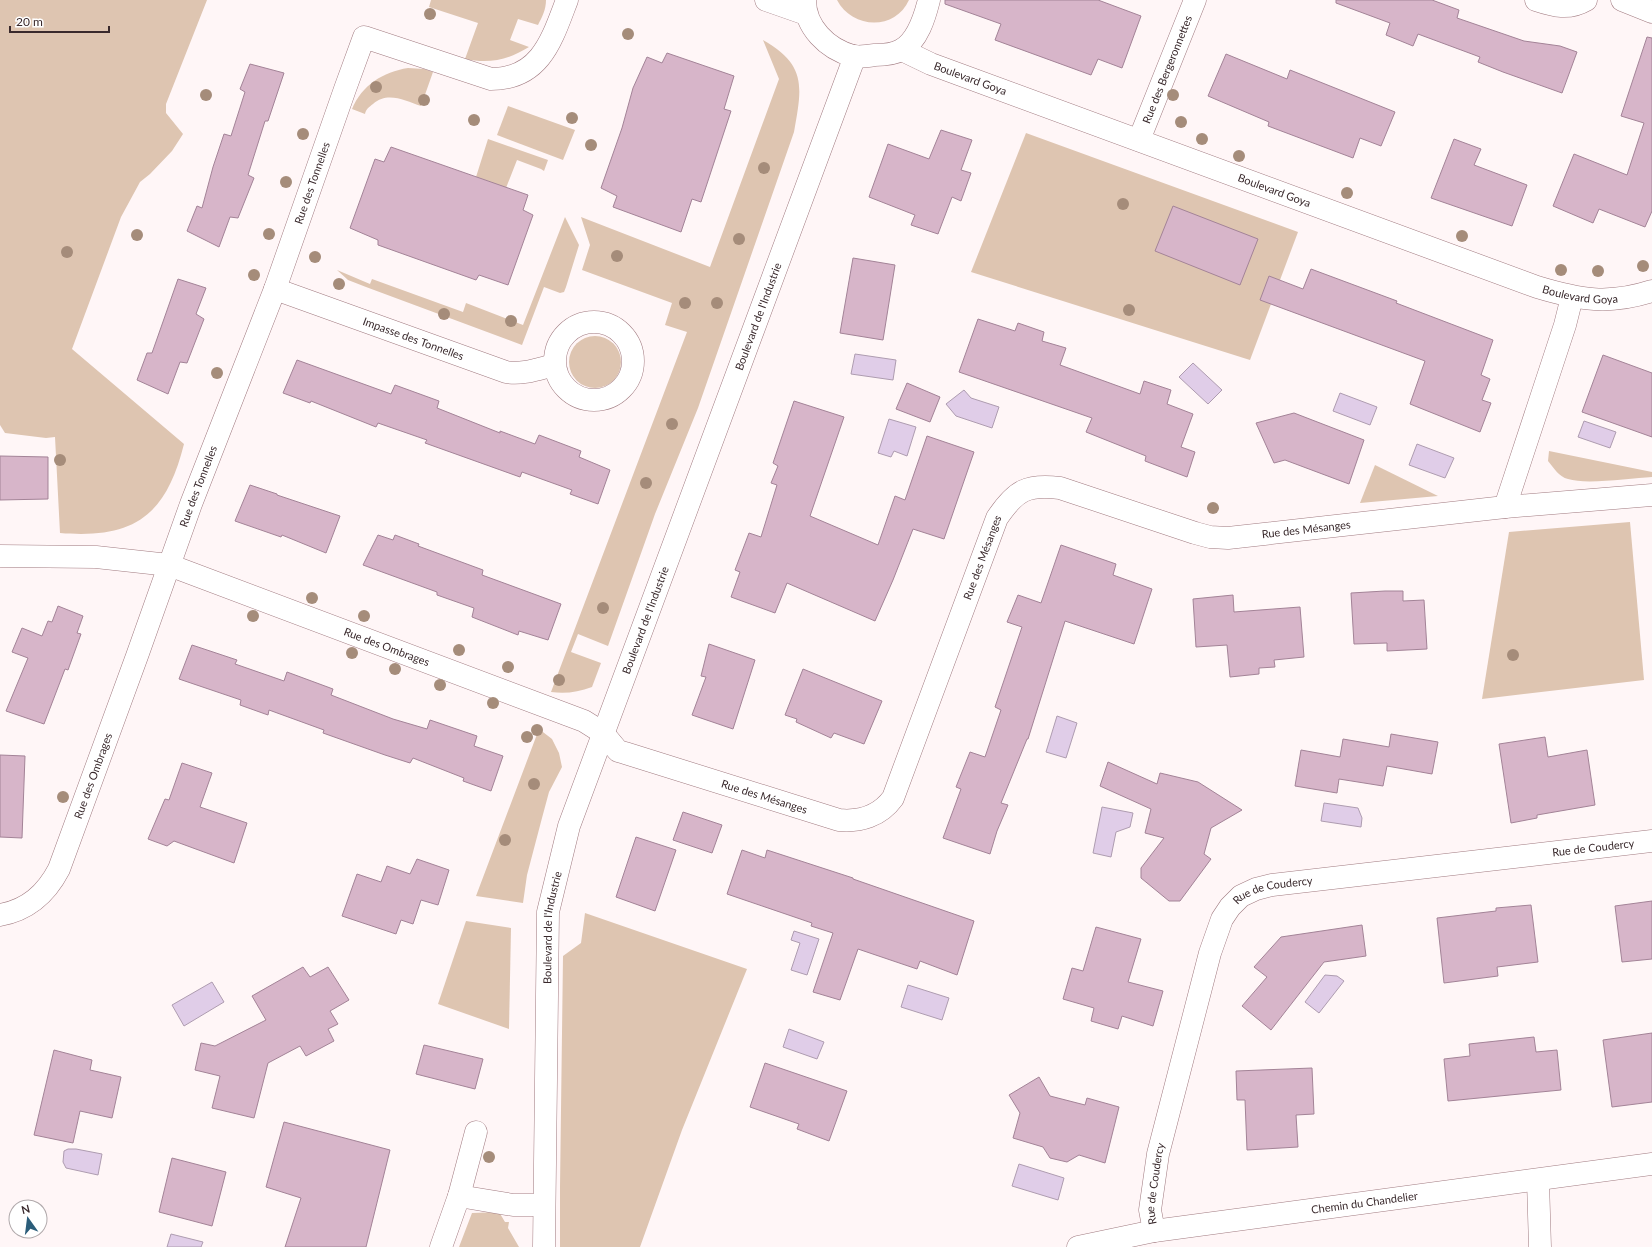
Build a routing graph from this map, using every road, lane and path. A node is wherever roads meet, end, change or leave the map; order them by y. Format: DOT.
graph roads {
  1 [pos="567,0"];
  2 [pos="766,0"];
  3 [pos="929,0"];
  4 [pos="1195,0"];
  5 [pos="1536,0"];
  6 [pos="1586,0"];
  7 [pos="1622,0"];
  8 [pos="805,7"];
  9 [pos="1652,12"];
  10 [pos="902,50"];
  11 [pos="855,56"];
  12 [pos="1140,140"];
  13 [pos="275,289"];
  14 [pos="1652,291"];
  15 [pos="1572,297"];
  16 [pos="554,365"];
  17 [pos="1652,495"];
  18 [pos="1505,507"];
  19 [pos="0,556"];
  20 [pos="169,565"];
  21 [pos="604,733"];
  22 [pos="1652,841"];
  23 [pos="0,914"];
  24 [pos="476,1132"];
  25 [pos="1652,1164"];
  26 [pos="1538,1181"];
  27 [pos="459,1196"];
  28 [pos="543,1205"];
  29 [pos="1154,1230"];
  30 [pos="441,1247"];
  31 [pos="544,1247"];
  32 [pos="1078,1247"];
  33 [pos="1540,1247"];
  1 -- 13 [label="street, Rue des Tonnelles"];
  2 -- 8 [label="street"];
  3 -- 10 [label="street"];
  4 -- 12 [label="street, Rue des Bergeronnettes"];
  5 -- 6 [label="street"];
  7 -- 9 [label="street"];
  8 -- 11 [label="street"];
  10 -- 11 [label="street"];
  10 -- 12 [label="street, Boulevard Goya"];
  11 -- 21 [label="street, Boulevard de l'Industrie"];
  12 -- 15 [label="street, Boulevard Goya"];
  13 -- 16 [label="street, Impasse des Tonnelles"];
  13 -- 20 [label="street, Rue des Tonnelles"];
  14 -- 15 [label="street, Boulevard Goya"];
  15 -- 18 [label="street"];
  17 -- 18 [label="street, Rue des Mésanges"];
  18 -- 21 [label="street, Rue des Mésanges"];
  19 -- 20 [label="street, Rue des Ombrages"];
  20 -- 21 [label="street, Rue des Ombrages"];
  20 -- 23 [label="street, Rue des Ombrages"];
  21 -- 28 [label="street, Boulevard de l'Industrie"];
  22 -- 29 [label="street, Rue de Coudercy"];
  24 -- 27 [label="street"];
  25 -- 26 [label="street, Chemin du Chandelier"];
  26 -- 29 [label="street, Chemin du Chandelier"];
  26 -- 33 [label="street"];
  27 -- 28 [label="street"];
  27 -- 30 [label="street"];
  28 -- 31 [label="street, Boulevard de l'Industrie"];
  29 -- 32 [label="street, Chemin du Chandelier"];
}
